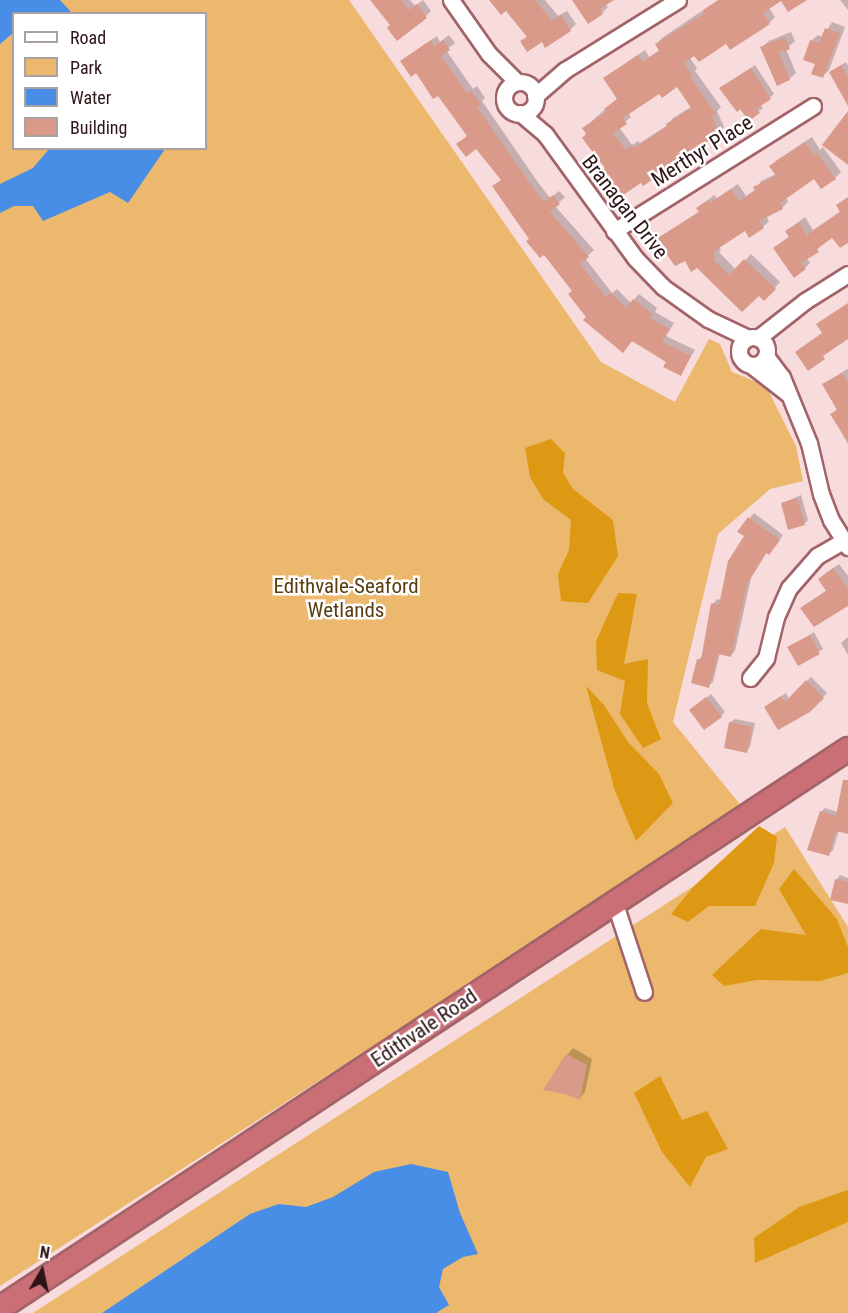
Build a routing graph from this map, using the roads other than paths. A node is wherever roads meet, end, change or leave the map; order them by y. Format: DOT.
graph roads {
  1 [pos="451,0"];
  2 [pos="678,0"];
  3 [pos="657,6"];
  4 [pos="524,96"];
  5 [pos="813,106"];
  6 [pos="614,231"];
  7 [pos="848,274"];
  8 [pos="756,345"];
  9 [pos="751,365"];
  10 [pos="787,393"];
  11 [pos="846,544"];
  12 [pos="750,678"];
  13 [pos="848,748"];
  14 [pos="612,904"];
  15 [pos="644,992"];
  16 [pos="0,1308"];
  1 -- 4 [label="street, Branagan Drive"];
  2 -- 3 [label="street"];
  3 -- 4 [label="street"];
  4 -- 6 [label="street, Branagan Drive"];
  5 -- 6 [label="street, Merthyr Place"];
  6 -- 8 [label="street, Branagan Drive"];
  7 -- 8 [label="street"];
  8 -- 9 [label="street"];
  8 -- 9 [label="street"];
  8 -- 10 [label="street, Branagan Drive"];
  9 -- 10 [label="street, Branagan Drive"];
  10 -- 11 [label="street, Branagan Drive"];
  11 -- 12 [label="street"];
  13 -- 14 [label="highway, Edithvale Road"];
  14 -- 15 [label="street"];
  14 -- 16 [label="highway, Edithvale Road"];
}
